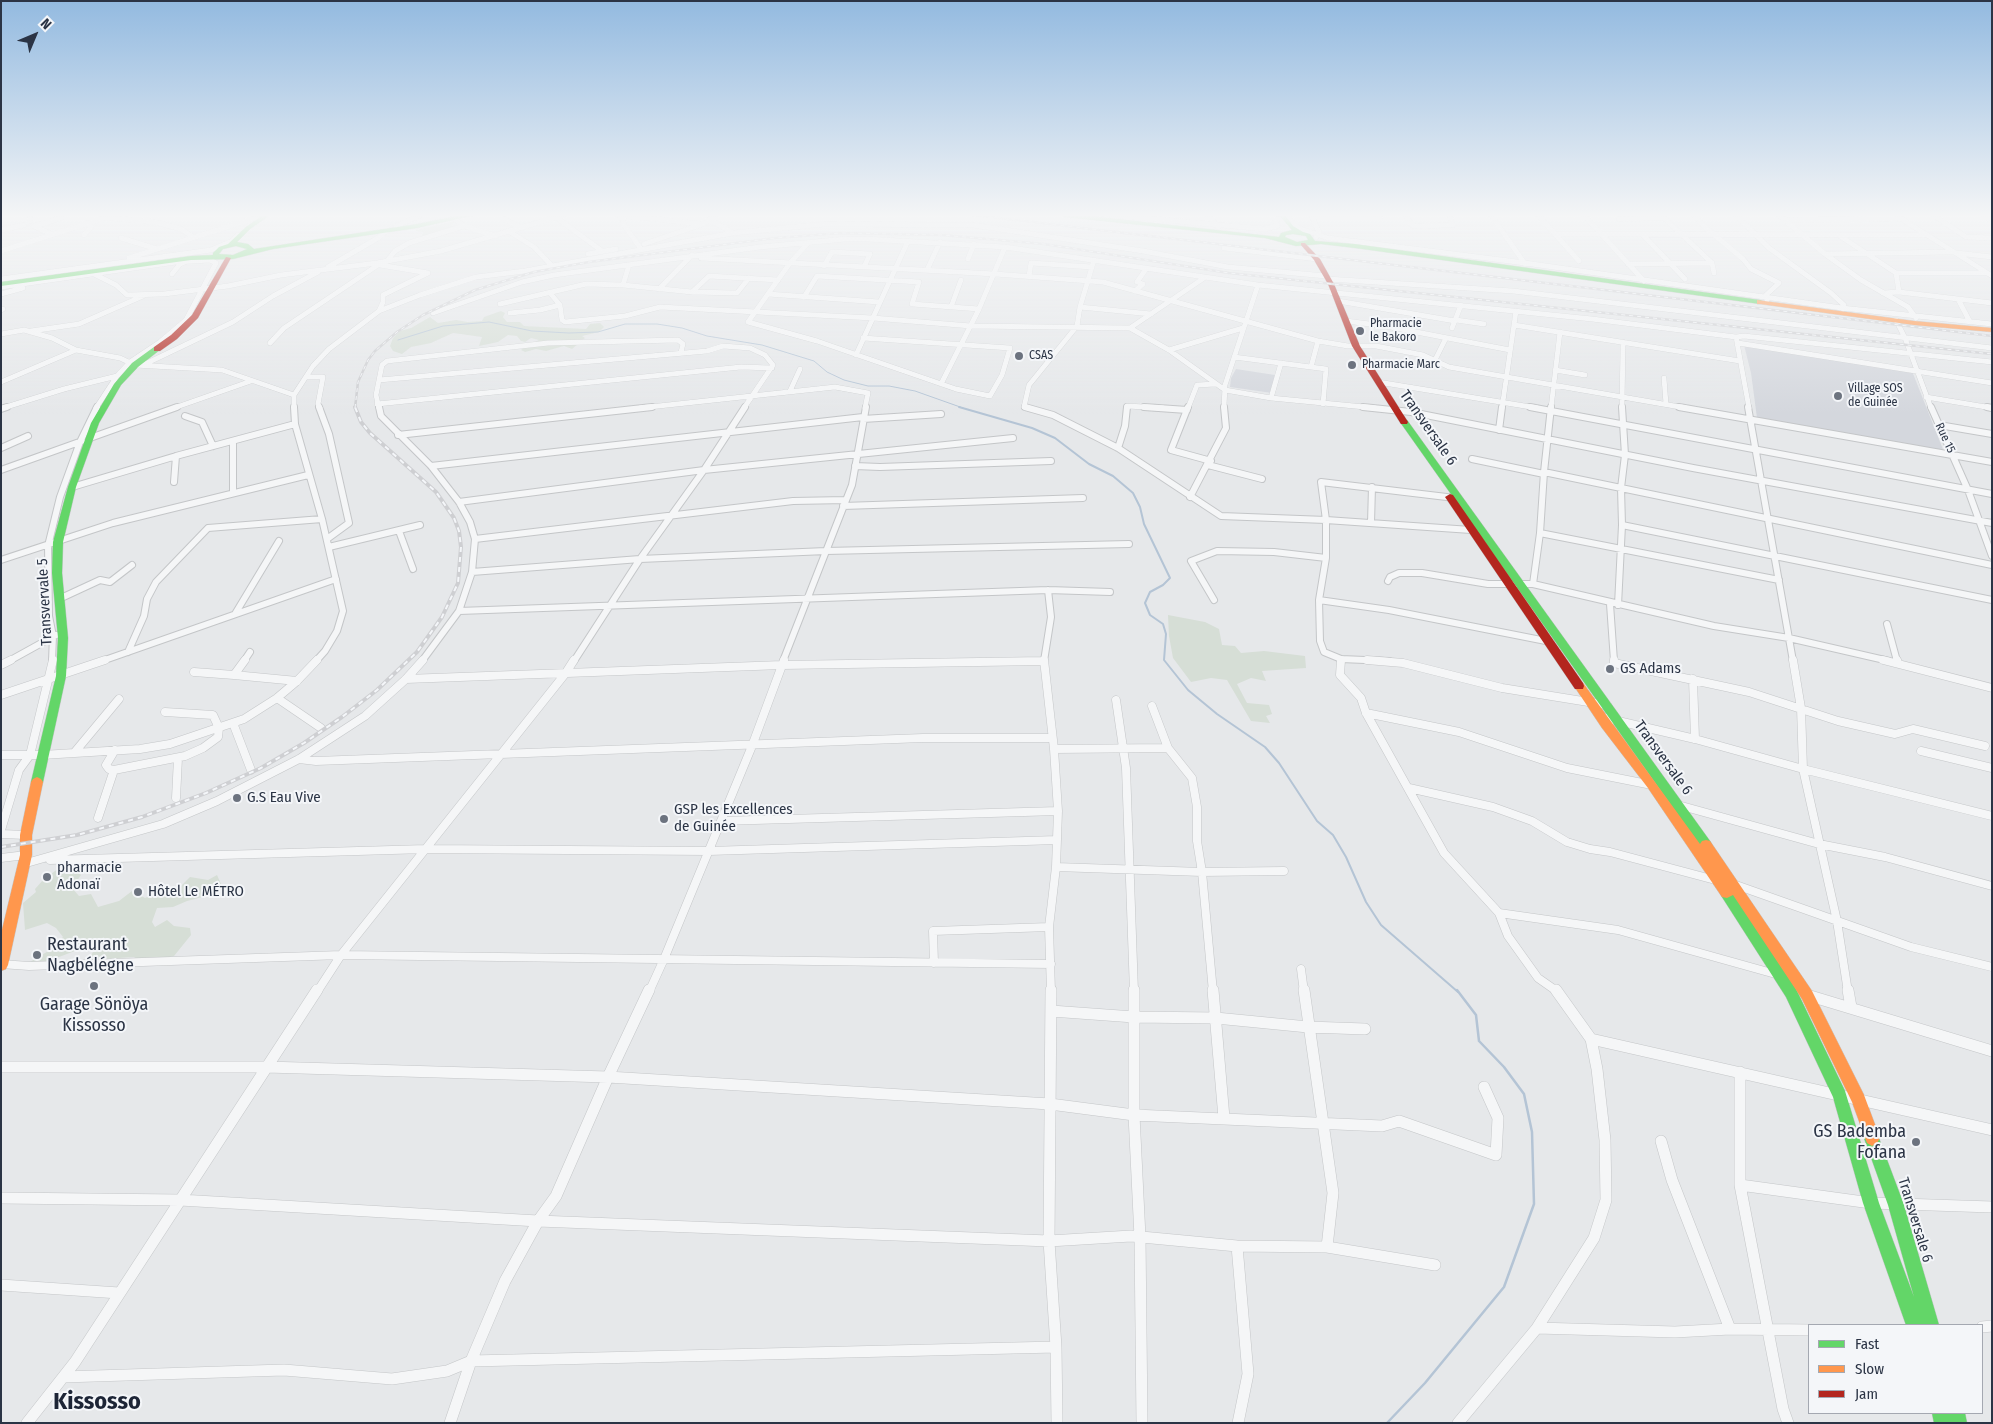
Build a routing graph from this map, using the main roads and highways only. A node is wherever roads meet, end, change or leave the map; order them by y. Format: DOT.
graph roads {
  1 [pos="22,281"];
  2 [pos="210,281"];
  3 [pos="1327,281"];
  4 [pos="1614,281"];
  5 [pos="1647,281"];
  6 [pos="1,283"];
  7 [pos="1334,295"];
  8 [pos="1992,326"];
  9 [pos="1352,346"];
  10 [pos="1393,410"];
  11 [pos="1455,498"];
  12 [pos="1,964"];
  13 [pos="1915,1324"];
  14 [pos="1930,1324"];
  1 -- 6 [label="main road"];
  2 -- 12 [label="main road, Transvervale 5"];
  3 -- 7 [label="main road, Transversale 6"];
  4 -- 8 [label="main road"];
  5 -- 8 [label="main road"];
  7 -- 9 [label="main road, Transversale 6"];
  7 -- 9 [label="main road, Transversale 6"];
  9 -- 10 [label="main road, Transversale 6"];
  9 -- 10 [label="main road, Transversale 6"];
  10 -- 11 [label="main road, Transversale 6"];
  11 -- 13 [label="main road, Transversale 6"];
  11 -- 14 [label="main road, Transversale 6"];
}
